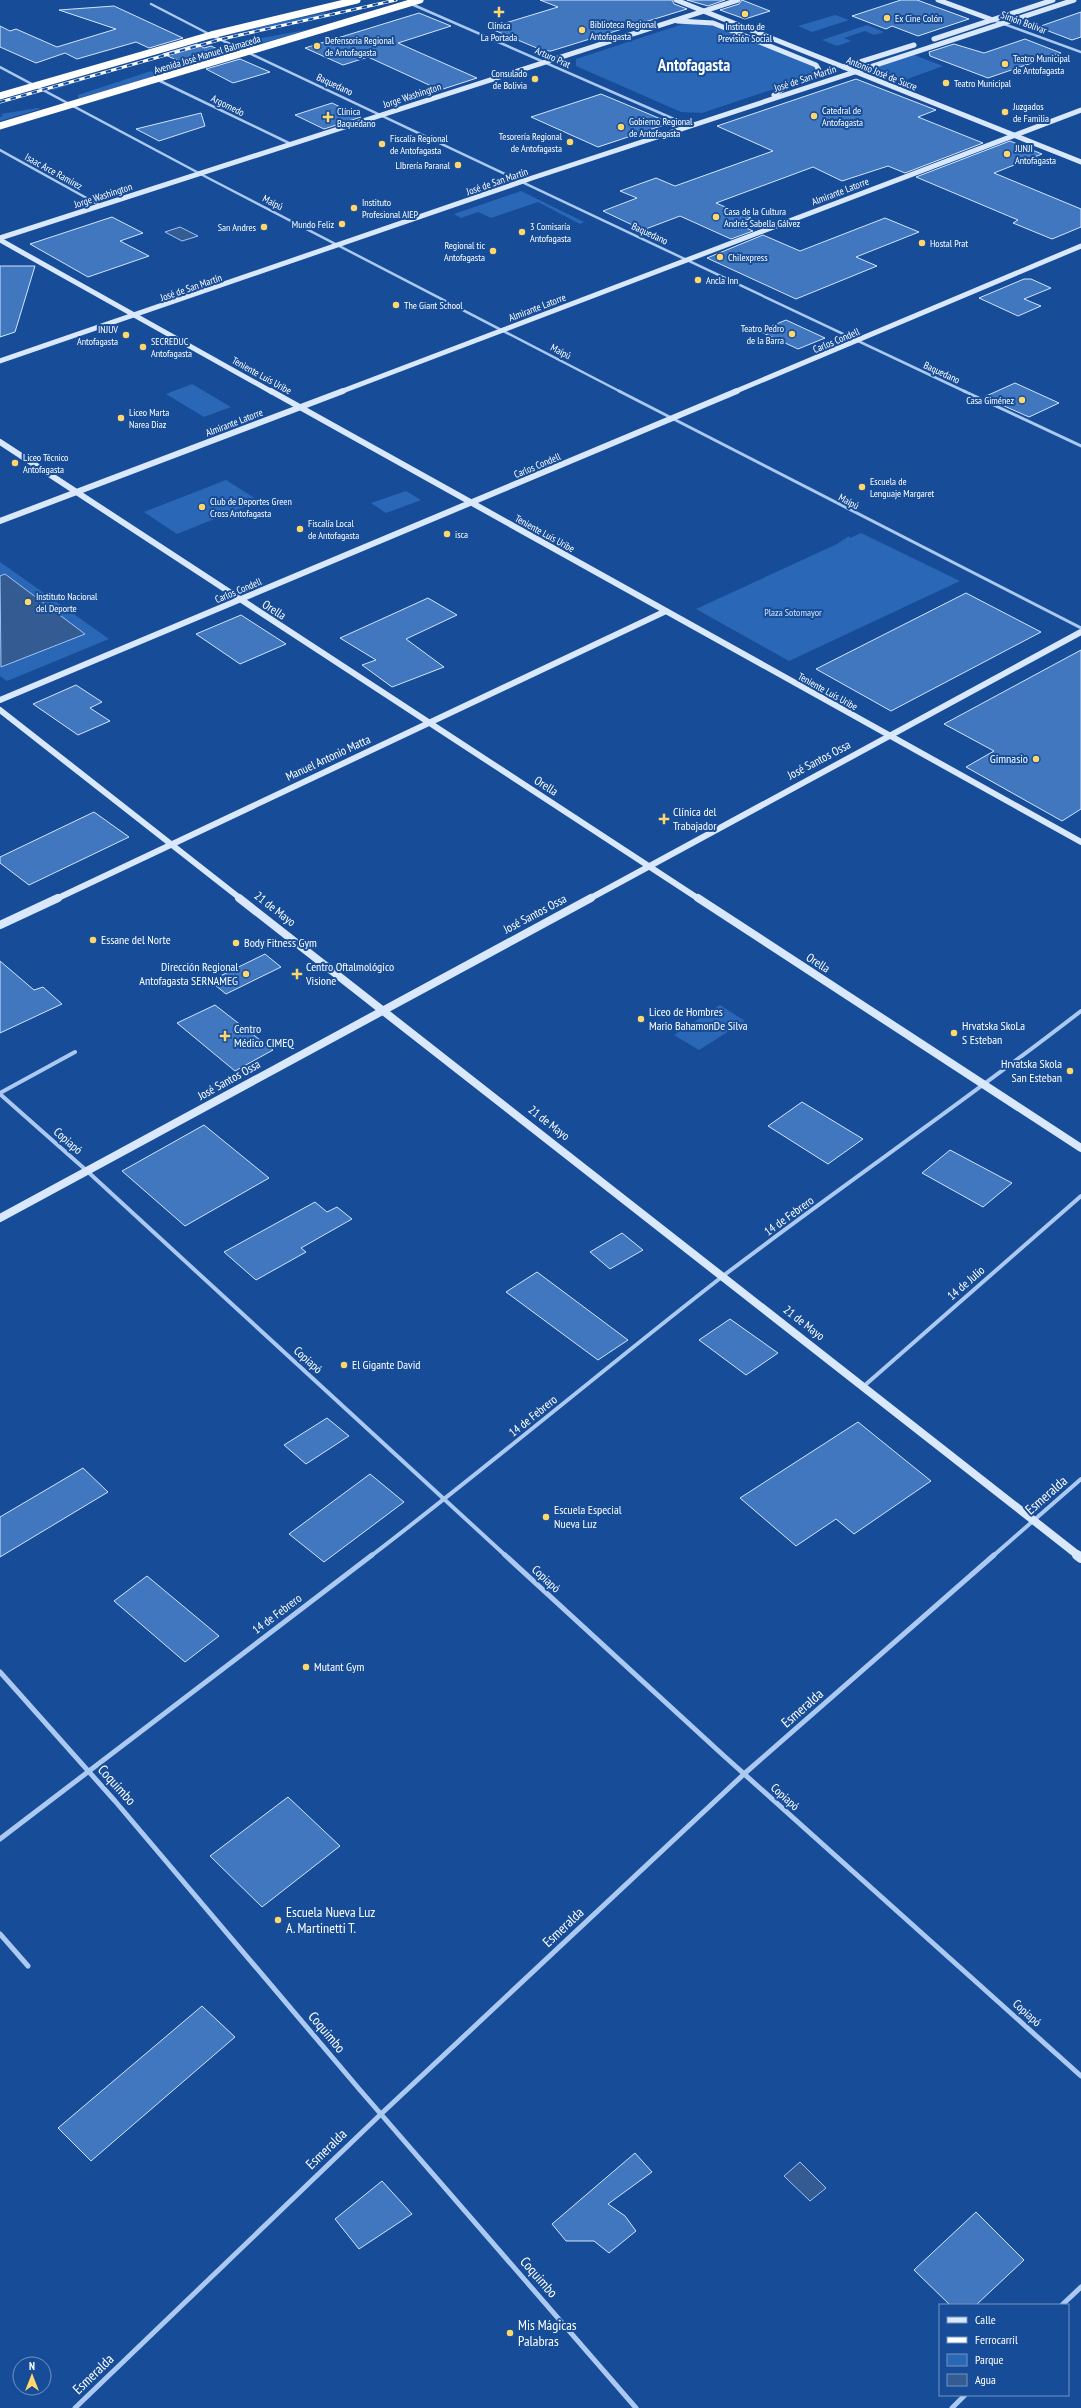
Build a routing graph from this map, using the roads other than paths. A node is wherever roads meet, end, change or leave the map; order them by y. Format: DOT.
graph roads {
  1 [pos="356,0"];
  2 [pos="420,0"];
  3 [pos="676,0"];
  4 [pos="738,0"];
  5 [pos="938,0"];
  6 [pos="1053,0"];
  7 [pos="1074,0"];
  8 [pos="409,3"];
  9 [pos="150,4"];
  10 [pos="704,11"];
  11 [pos="993,20"];
  12 [pos="672,21"];
  13 [pos="1003,24"];
  14 [pos="211,34"];
  15 [pos="925,42"];
  16 [pos="917,44"];
  17 [pos="248,52"];
  18 [pos="1081,52"];
  19 [pos="545,62"];
  20 [pos="0,67"];
  21 [pos="844,67"];
  22 [pos="854,71"];
  23 [pos="158,80"];
  24 [pos="36,86"];
  25 [pos="0,96"];
  26 [pos="767,100"];
  27 [pos="72,105"];
  28 [pos="1081,110"];
  29 [pos="381,115"];
  30 [pos="0,126"];
  31 [pos="690,126"];
  32 [pos="1013,135"];
  33 [pos="291,144"];
  34 [pos="0,150"];
  35 [pos="1081,162"];
  36 [pos="199,173"];
  37 [pos="522,182"];
  38 [pos="101,206"];
  39 [pos="0,239"];
  40 [pos="338,245"];
  41 [pos="1081,246"];
  42 [pos="686,259"];
  43 [pos="136,316"];
  44 [pos="503,330"];
  45 [pos="857,340"];
  46 [pos="0,361"];
  47 [pos="300,407"];
  48 [pos="673,418"];
  49 [pos="0,442"];
  50 [pos="1081,446"];
  51 [pos="76,492"];
  52 [pos="471,502"];
  53 [pos="0,521"];
  54 [pos="239,600"];
  55 [pos="666,611"];
  56 [pos="1081,628"];
  57 [pos="1081,632"];
  58 [pos="0,700"];
  59 [pos="0,710"];
  60 [pos="428,723"];
  61 [pos="890,736"];
  62 [pos="1081,842"];
  63 [pos="172,844"];
  64 [pos="649,866"];
  65 [pos="0,925"];
  66 [pos="384,1009"];
  67 [pos="1081,1011"];
  68 [pos="75,1052"];
  69 [pos="984,1086"];
  70 [pos="0,1094"];
  71 [pos="1081,1148"];
  72 [pos="87,1171"];
  73 [pos="1081,1196"];
  74 [pos="0,1218"];
  75 [pos="724,1276"];
  76 [pos="864,1386"];
  77 [pos="1081,1479"];
  78 [pos="446,1499"];
  79 [pos="1034,1521"];
  80 [pos="1081,1558"];
  81 [pos="0,1672"];
  82 [pos="88,1771"];
  83 [pos="744,1774"];
  84 [pos="0,1839"];
  85 [pos="0,1934"];
  86 [pos="28,1966"];
  87 [pos="1081,2076"];
  88 [pos="381,2114"];
  89 [pos="1081,2287"];
  90 [pos="1063,2304"];
  91 [pos="965,2396"];
  92 [pos="75,2408"];
  93 [pos="636,2408"];
  94 [pos="952,2408"];
  1 -- 14 [label="highway, Avenida José Manuel Balmaceda"];
  2 -- 8 [label="highway, Avenida José Manuel Balmaceda"];
  3 -- 10 [label="street, Antonio José de Sucre"];
  4 -- 10 [label="street, Jorge Washington"];
  5 -- 11 [label="street, Simón Bolívar"];
  6 -- 11 [label="street"];
  7 -- 13 [label="street, José de San Martín"];
  8 -- 17 [label="highway, Avenida José Manuel Balmaceda"];
  8 -- 19 [label="street, Arturo Prat"];
  9 -- 14 [label="street, Baquedano"];
  10 -- 12 [label="street, Jorge Washington"];
  10 -- 21 [label="street, Antonio José de Sucre"];
  11 -- 13 [label="street, Simón Bolívar"];
  11 -- 15 [label="street"];
  12 -- 19 [label="street, Jorge Washington"];
  12 -- 26 [label="street"];
  13 -- 18 [label="street, Simón Bolívar"];
  13 -- 22 [label="street, José de San Martín"];
  14 -- 17 [label="street, Baquedano"];
  14 -- 24 [label="highway, Avenida José Manuel Balmaceda"];
  16 -- 21 [label="street, José de San Martín"];
  17 -- 23 [label="highway, Avenida José Manuel Balmaceda"];
  17 -- 29 [label="street, Baquedano"];
  19 -- 29 [label="street, Jorge Washington"];
  19 -- 31 [label="street, Arturo Prat"];
  20 -- 24 [label="street, Maipú"];
  21 -- 22 [label="street, Antonio José de Sucre"];
  22 -- 26 [label="street, José de San Martín"];
  22 -- 32 [label="street, Antonio José de Sucre"];
  23 -- 27 [label="highway, Avenida José Manuel Balmaceda"];
  23 -- 33 [label="street, Argomedo"];
  24 -- 25 [label="highway, Avenida José Manuel Balmaceda"];
  24 -- 27 [label="street, Maipú"];
  26 -- 31 [label="street, José de San Martín"];
  27 -- 30 [label="highway, Avenida José Manuel Balmaceda"];
  27 -- 36 [label="street, Maipú"];
  28 -- 32 [label="street, Almirante Latorre"];
  29 -- 33 [label="street, Jorge Washington"];
  29 -- 37 [label="street, Baquedano"];
  31 -- 37 [label="street, José de San Martín"];
  32 -- 35 [label="street, Antonio José de Sucre"];
  32 -- 42 [label="street, Almirante Latorre"];
  33 -- 36 [label="street, Jorge Washington"];
  34 -- 38 [label="street, Isaac Arce Ramírez"];
  36 -- 38 [label="street, Jorge Washington"];
  36 -- 40 [label="street, Maipú"];
  37 -- 40 [label="street, José de San Martín"];
  37 -- 42 [label="street, Baquedano"];
  38 -- 39 [label="street, Jorge Washington"];
  39 -- 43 [label="street, Teniente Luis Uribe"];
  40 -- 43 [label="street, José de San Martín"];
  40 -- 44 [label="street, Maipú"];
  41 -- 45 [label="street, Carlos Condell"];
  42 -- 44 [label="street, Almirante Latorre"];
  42 -- 45 [label="street, Baquedano"];
  43 -- 46 [label="street, José de San Martín"];
  43 -- 47 [label="street, Teniente Luis Uribe"];
  44 -- 47 [label="street, Almirante Latorre"];
  44 -- 48 [label="street, Maipú"];
  45 -- 48 [label="street, Carlos Condell"];
  45 -- 50 [label="street, Baquedano"];
  47 -- 51 [label="street, Almirante Latorre"];
  47 -- 52 [label="street, Teniente Luis Uribe"];
  48 -- 52 [label="street, Carlos Condell"];
  48 -- 56 [label="street, Maipú"];
  49 -- 51 [label="street, Orella"];
  51 -- 53 [label="street, Almirante Latorre"];
  51 -- 54 [label="street, Orella"];
  52 -- 54 [label="street, Carlos Condell"];
  52 -- 55 [label="street, Teniente Luis Uribe"];
  54 -- 58 [label="street, Carlos Condell"];
  54 -- 60 [label="street, Orella"];
  55 -- 60 [label="street, Manuel Antonio Matta"];
  55 -- 61 [label="street, Teniente Luis Uribe"];
  57 -- 61 [label="street, José Santos Ossa"];
  59 -- 63 [label="street, 21 de Mayo"];
  60 -- 63 [label="street, Manuel Antonio Matta"];
  60 -- 64 [label="street, Orella"];
  61 -- 62 [label="street, Teniente Luis Uribe"];
  61 -- 64 [label="street, José Santos Ossa"];
  63 -- 65 [label="street, Manuel Antonio Matta"];
  63 -- 66 [label="street, 21 de Mayo"];
  64 -- 66 [label="street, José Santos Ossa"];
  64 -- 69 [label="street, Orella"];
  66 -- 72 [label="street, José Santos Ossa"];
  66 -- 75 [label="street, 21 de Mayo"];
  67 -- 69 [label="street, 14 de Febrero"];
  68 -- 70 [label="street"];
  69 -- 71 [label="street, Orella"];
  69 -- 75 [label="street, 14 de Febrero"];
  70 -- 72 [label="street, Copiapó"];
  72 -- 74 [label="street, José Santos Ossa"];
  72 -- 78 [label="street, Copiapó"];
  73 -- 76 [label="street, 14 de Julio"];
  75 -- 76 [label="street, 21 de Mayo"];
  75 -- 78 [label="street, 14 de Febrero"];
  76 -- 79 [label="street, 21 de Mayo"];
  77 -- 79 [label="street, Esmeralda"];
  78 -- 82 [label="street, 14 de Febrero"];
  78 -- 83 [label="street, Copiapó"];
  79 -- 80 [label="street, 21 de Mayo"];
  79 -- 83 [label="street, Esmeralda"];
  81 -- 82 [label="street, Coquimbo"];
  82 -- 84 [label="street, 14 de Febrero"];
  82 -- 88 [label="street, Coquimbo"];
  83 -- 87 [label="street, Copiapó"];
  83 -- 88 [label="street, Esmeralda"];
  85 -- 86 [label="street"];
  88 -- 92 [label="street, Esmeralda"];
  88 -- 93 [label="street, Coquimbo"];
  89 -- 90 [label="street"];
  91 -- 94 [label="street"];
}
